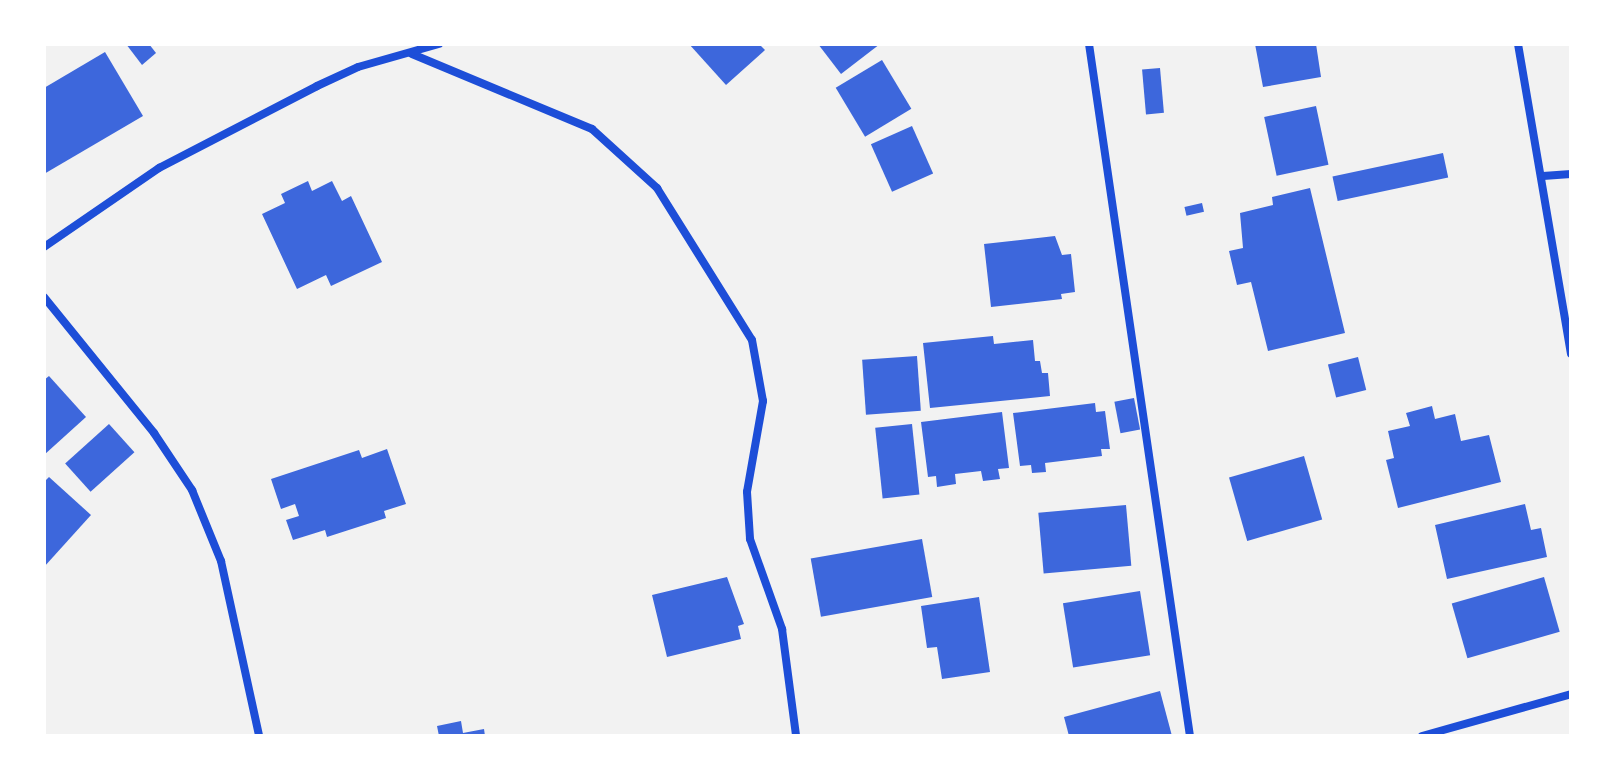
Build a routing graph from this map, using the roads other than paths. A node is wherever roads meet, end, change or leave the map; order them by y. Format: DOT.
graph roads {
  1 [pos="439,44"];
  2 [pos="1089,44"];
  3 [pos="1518,44"];
  4 [pos="412,54"];
  5 [pos="1571,174"];
  6 [pos="1543,176"];
  7 [pos="44,247"];
  8 [pos="44,297"];
  9 [pos="1571,353"];
  10 [pos="1571,694"];
  11 [pos="259,736"];
  12 [pos="796,736"];
  13 [pos="1190,736"];
  14 [pos="1422,736"];
  1 -- 4 [label="street"];
  2 -- 13 [label="street"];
  3 -- 6 [label="street"];
  4 -- 7 [label="street"];
  4 -- 12 [label="street"];
  5 -- 6 [label="street"];
  6 -- 9 [label="street"];
  8 -- 11 [label="street"];
  10 -- 14 [label="street"];
}
